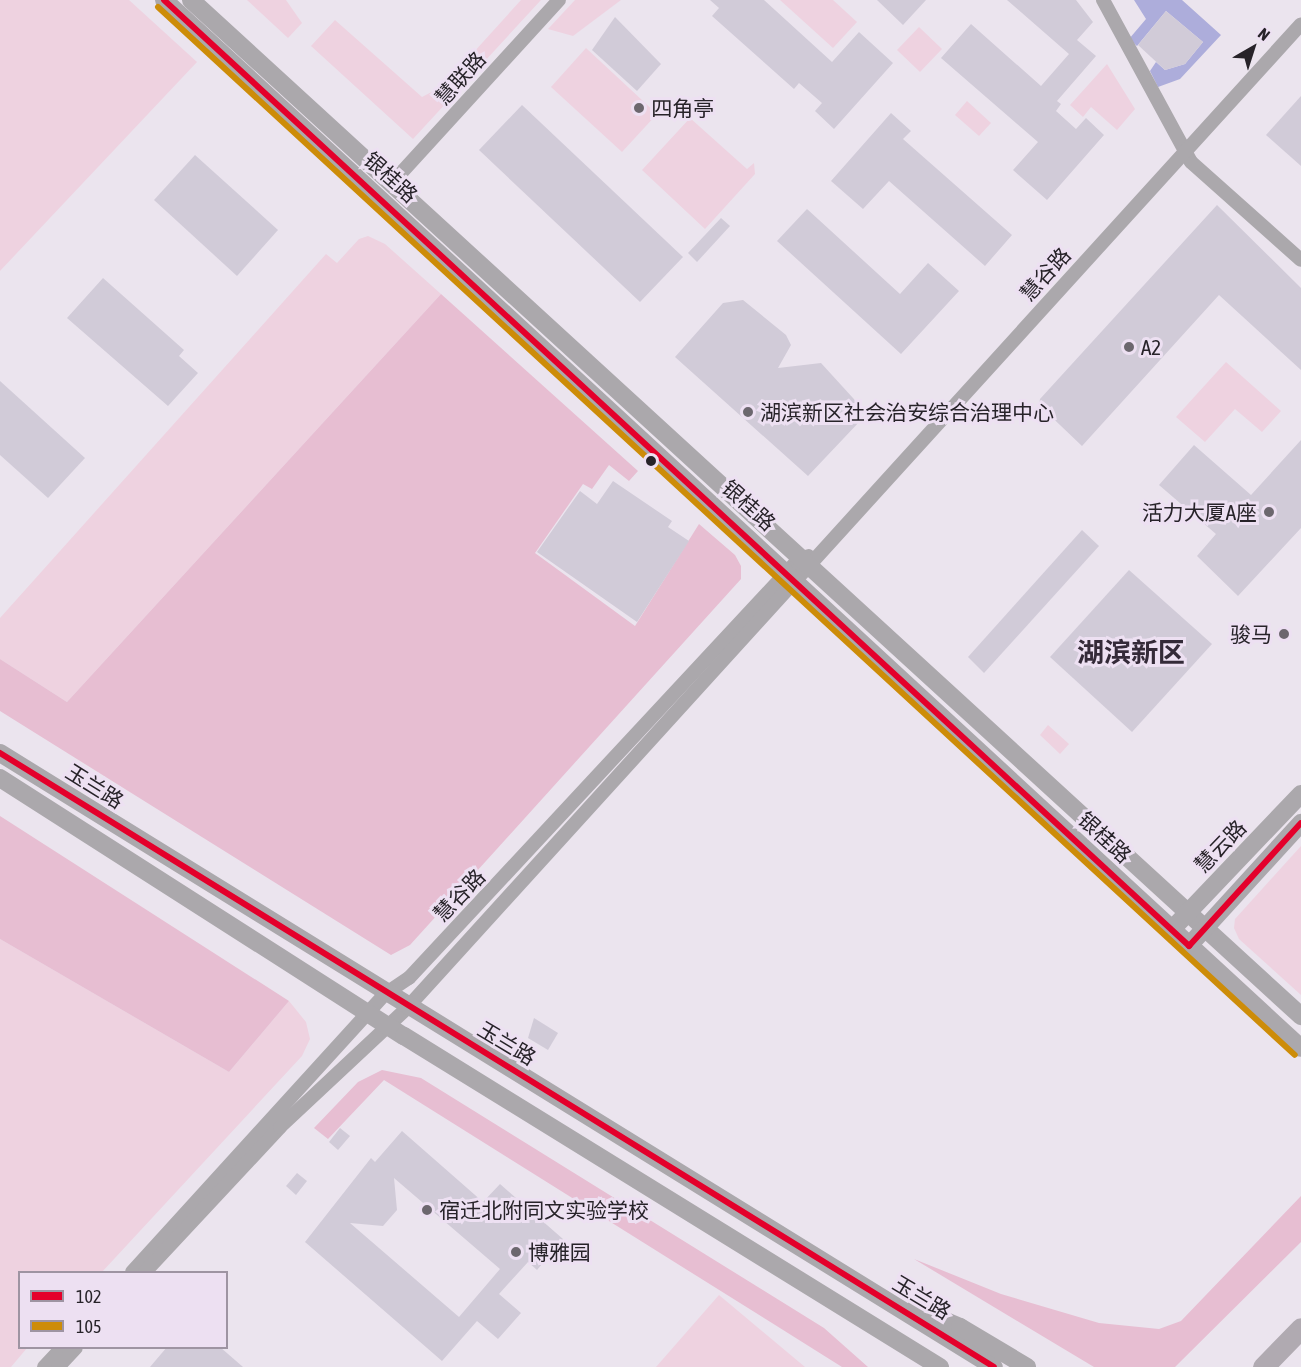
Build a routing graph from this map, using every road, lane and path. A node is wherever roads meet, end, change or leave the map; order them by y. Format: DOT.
graph roads {
  1 [pos="164,0"];
  2 [pos="191,0"];
  3 [pos="559,0"];
  4 [pos="1103,0"];
  5 [pos="1301,24"];
  6 [pos="1185,152"];
  7 [pos="391,184"];
  8 [pos="1301,260"];
  9 [pos="797,569"];
  10 [pos="0,753"];
  11 [pos="0,778"];
  12 [pos="1301,794"];
  13 [pos="1301,823"];
  14 [pos="1187,914"];
  15 [pos="1204,929"];
  16 [pos="1172,930"];
  17 [pos="1189,946"];
  18 [pos="386,994"];
  19 [pos="407,1008"];
  20 [pos="368,1013"];
  21 [pos="1301,1016"];
  22 [pos="389,1027"];
  23 [pos="1301,1048"];
  24 [pos="133,1271"];
  25 [pos="146,1271"];
  26 [pos="861,1286"];
  27 [pos="847,1310"];
  28 [pos="1301,1321"];
  29 [pos="1301,1328"];
  30 [pos="60,1349"];
  31 [pos="74,1349"];
  32 [pos="44,1367"];
  33 [pos="58,1367"];
  34 [pos="919,1367"];
  35 [pos="940,1367"];
  36 [pos="994,1367"];
  37 [pos="1027,1367"];
  38 [pos="1251,1367"];
  39 [pos="1263,1367"];
  1 -- 9 [label="street, 银桂路"];
  2 -- 7 [label="street, 银桂路"];
  3 -- 7 [label="street, 慧联路"];
  4 -- 6 [label="street"];
  5 -- 6 [label="street, 慧谷路"];
  6 -- 8 [label="street"];
  6 -- 9 [label="street, 慧谷路"];
  7 -- 9 [label="street, 银桂路"];
  9 -- 14 [label="street, 银桂路"];
  9 -- 16 [label="street, 银桂路"];
  9 -- 18 [label="street, 慧谷路"];
  9 -- 19 [label="street, 慧谷路"];
  10 -- 18 [label="street, 玉兰路"];
  11 -- 20 [label="street"];
  12 -- 14 [label="street, 慧云路"];
  13 -- 15 [label="street, 慧云路"];
  14 -- 15 [label="street, 银桂路"];
  14 -- 16 [label="street, 慧云路"];
  15 -- 17 [label="street, 慧云路"];
  15 -- 21 [label="street, 银桂路"];
  16 -- 17 [label="street, 银桂路"];
  17 -- 23 [label="street, 银桂路"];
  18 -- 19 [label="street, 玉兰路"];
  18 -- 20 [label="street, 慧谷路"];
  19 -- 22 [label="street, 慧谷路"];
  19 -- 26 [label="street, 玉兰路"];
  20 -- 22 [label="street"];
  20 -- 24 [label="street, 慧谷路"];
  22 -- 25 [label="street, 慧谷路"];
  22 -- 27 [label="street"];
  26 -- 36 [label="street, 玉兰路"];
  26 -- 37 [label="street"];
  27 -- 34 [label="street"];
  27 -- 35 [label="street"];
  28 -- 38 [label="street"];
  29 -- 39 [label="main road"];
  30 -- 32 [label="street"];
  31 -- 33 [label="street"];
}
